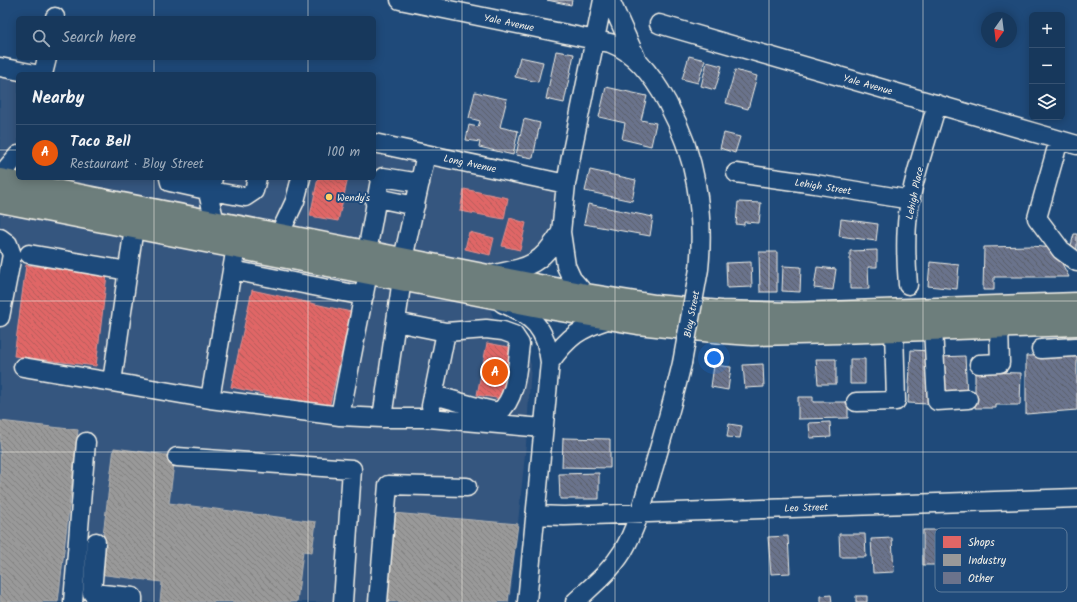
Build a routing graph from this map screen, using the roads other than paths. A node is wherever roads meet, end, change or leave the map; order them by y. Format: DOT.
graph roads {
  1 [pos="400,0"];
  2 [pos="603,0"];
  3 [pos="610,0"];
  4 [pos="659,24"];
  5 [pos="595,40"];
  6 [pos="636,59"];
  7 [pos="46,60"];
  8 [pos="1,70"];
  9 [pos="18,72"];
  10 [pos="44,72"];
  11 [pos="937,104"];
  12 [pos="1059,140"];
  13 [pos="376,143"];
  14 [pos="1077,145"];
  15 [pos="426,154"];
  16 [pos="16,157"];
  17 [pos="377,173"];
  18 [pos="736,173"];
  19 [pos="0,176"];
  20 [pos="421,179"];
  21 [pos="0,180"];
  22 [pos="170,180"];
  23 [pos="257,180"];
  24 [pos="300,180"];
  25 [pos="311,180"];
  26 [pos="566,184"];
  27 [pos="55,185"];
  28 [pos="212,185"];
  29 [pos="910,200"];
  30 [pos="375,204"];
  31 [pos="1,205"];
  32 [pos="415,206"];
  33 [pos="215,222"];
  34 [pos="134,227"];
  35 [pos="283,227"];
  36 [pos="560,232"];
  37 [pos="0,238"];
  38 [pos="236,247"];
  39 [pos="29,254"];
  40 [pos="368,262"];
  41 [pos="1077,262"];
  42 [pos="402,269"];
  43 [pos="232,270"];
  44 [pos="128,271"];
  45 [pos="908,285"];
  46 [pos="486,286"];
  47 [pos="586,295"];
  48 [pos="364,296"];
  49 [pos="0,317"];
  50 [pos="1076,317"];
  51 [pos="610,319"];
  52 [pos="396,322"];
  53 [pos="998,327"];
  54 [pos="933,329"];
  55 [pos="894,330"];
  56 [pos="446,332"];
  57 [pos="1076,347"];
  58 [pos="1041,349"];
  59 [pos="550,362"];
  60 [pos="979,364"];
  61 [pos="23,367"];
  62 [pos="112,382"];
  63 [pos="434,395"];
  64 [pos="210,399"];
  65 [pos="968,399"];
  66 [pos="856,402"];
  67 [pos="340,416"];
  68 [pos="382,418"];
  69 [pos="429,418"];
  70 [pos="543,428"];
  71 [pos="86,442"];
  72 [pos="177,458"];
  73 [pos="466,487"];
  74 [pos="1077,498"];
  75 [pos="640,513"];
  76 [pos="535,515"];
  77 [pos="96,542"];
  78 [pos="72,602"];
  79 [pos="133,602"];
  80 [pos="343,602"];
  81 [pos="378,602"];
  82 [pos="527,602"];
  83 [pos="575,602"];
  1 -- 5 [label="street, Yale Avenue"];
  2 -- 5 [label="street"];
  3 -- 6 [label="street"];
  4 -- 11 [label="street, Yale Avenue"];
  5 -- 6 [label="street, Bloy Street"];
  5 -- 26 [label="street"];
  6 -- 75 [label="street, Bloy Street, bridge"];
  7 -- 10 [label="street"];
  8 -- 9 [label="street"];
  11 -- 12 [label="street, Yale Avenue"];
  11 -- 29 [label="street, Lehigh Place"];
  12 -- 14 [label="street, Yale Avenue"];
  12 -- 41 [label="street"];
  13 -- 15 [label="street, Long Avenue"];
  15 -- 20 [label="street"];
  15 -- 26 [label="street, Long Avenue"];
  16 -- 19 [label="street"];
  17 -- 20 [label="street"];
  17 -- 30 [label="street"];
  18 -- 29 [label="street, Lehigh Street"];
  20 -- 32 [label="street"];
  21 -- 27 [label="highway"];
  22 -- 28 [label="street"];
  23 -- 28 [label="street"];
  24 -- 35 [label="street"];
  25 -- 35 [label="street"];
  26 -- 36 [label="street"];
  27 -- 33 [label="highway"];
  28 -- 33 [label="street"];
  29 -- 45 [label="street, Lehigh Place"];
  30 -- 32 [label="street"];
  30 -- 40 [label="street"];
  31 -- 34 [label="highway"];
  32 -- 42 [label="street"];
  33 -- 35 [label="highway"];
  34 -- 38 [label="highway"];
  34 -- 44 [label="street"];
  35 -- 40 [label="highway"];
  36 -- 46 [label="street"];
  36 -- 47 [label="street"];
  37 -- 49 [label="street"];
  38 -- 40 [label="highway"];
  38 -- 43 [label="street"];
  39 -- 44 [label="street"];
  40 -- 42 [label="highway"];
  40 -- 48 [label="street"];
  42 -- 46 [label="highway"];
  42 -- 52 [label="street"];
  43 -- 48 [label="street"];
  43 -- 64 [label="street"];
  44 -- 62 [label="street"];
  46 -- 47 [label="highway"];
  46 -- 51 [label="highway"];
  46 -- 59 [label="street"];
  47 -- 50 [label="highway"];
  48 -- 67 [label="street"];
  50 -- 53 [label="highway"];
  50 -- 57 [label="street"];
  51 -- 55 [label="highway"];
  51 -- 59 [label="street"];
  52 -- 56 [label="street"];
  52 -- 68 [label="street"];
  53 -- 54 [label="highway"];
  53 -- 60 [label="street"];
  54 -- 55 [label="highway"];
  54 -- 65 [label="street"];
  55 -- 66 [label="street"];
  56 -- 63 [label="street"];
  56 -- 63 [label="street"];
  57 -- 58 [label="street"];
  59 -- 70 [label="street"];
  61 -- 62 [label="street"];
  62 -- 64 [label="street"];
  63 -- 69 [label="street"];
  64 -- 67 [label="street"];
  67 -- 68 [label="street"];
  68 -- 69 [label="street"];
  69 -- 70 [label="street"];
  70 -- 76 [label="street"];
  71 -- 78 [label="street"];
  72 -- 80 [label="street"];
  73 -- 81 [label="street"];
  74 -- 75 [label="street, Leo Street"];
  75 -- 76 [label="street, Leo Street"];
  75 -- 83 [label="street, Bloy Street"];
  76 -- 82 [label="street"];
  77 -- 79 [label="street"];
}
